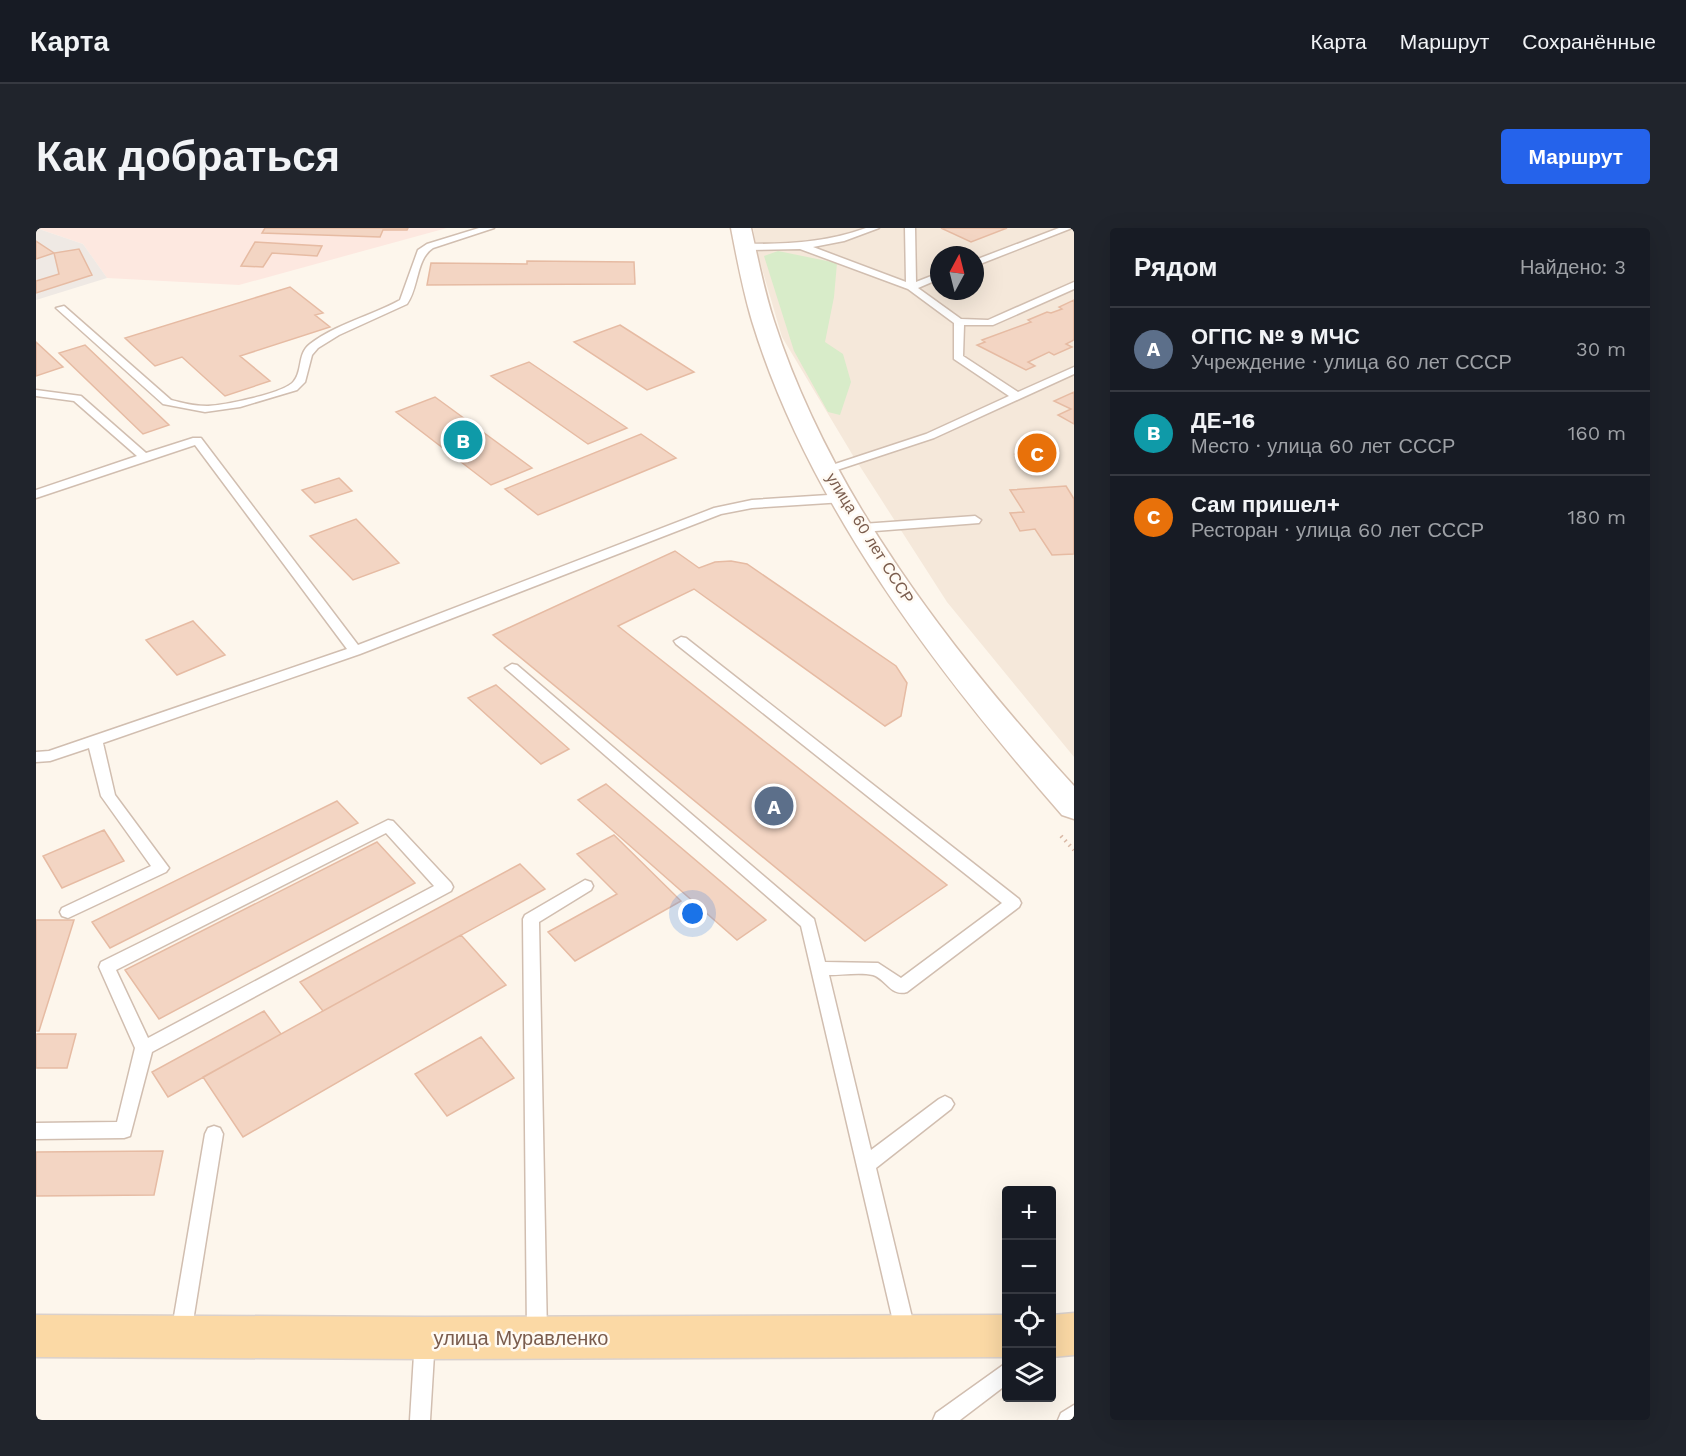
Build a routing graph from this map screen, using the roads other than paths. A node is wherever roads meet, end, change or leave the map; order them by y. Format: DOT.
graph roads {
  1 [pos="489,228"];
  2 [pos="874,228"];
  3 [pos="910,228"];
  4 [pos="1067,228"];
  5 [pos="742,237"];
  6 [pos="804,246"];
  7 [pos="984,260"];
  8 [pos="930,280"];
  9 [pos="1074,285"];
  10 [pos="911,287"];
  11 [pos="61,308"];
  12 [pos="959,322"];
  13 [pos="1074,369"];
  14 [pos="36,393"];
  15 [pos="1017,396"];
  16 [pos="144,458"];
  17 [pos="827,470"];
  18 [pos="36,494"];
  19 [pos="843,498"];
  20 [pos="975,520"];
  21 [pos="862,528"];
  22 [pos="681,641"];
  23 [pos="356,651"];
  24 [pos="512,668"];
  25 [pos="95,741"];
  26 [pos="36,757"];
  27 [pos="1074,807"];
  28 [pos="585,886"];
  29 [pos="68,912"];
  30 [pos="819,968"];
  31 [pos="144,1048"];
  32 [pos="945,1104"];
  33 [pos="36,1131"];
  34 [pos="214,1134"];
  35 [pos="866,1165"];
  36 [pos="36,1336"];
  37 [pos="1002,1336"];
  38 [pos="181,1337"];
  39 [pos="906,1337"];
  40 [pos="425,1338"];
  41 [pos="537,1338"];
  42 [pos="1002,1376"];
  43 [pos="1074,1415"];
  44 [pos="420,1420"];
  45 [pos="943,1420"];
  46 [pos="1068,1420"];
  1 -- 11 [label="lane"];
  2 -- 6 [label="lane"];
  3 -- 10 [label="lane"];
  4 -- 7 [label="lane"];
  5 -- 6 [label="lane"];
  5 -- 17 [label="main road, улица 60 лет СССР"];
  6 -- 10 [label="lane"];
  8 -- 10 [label="lane"];
  9 -- 12 [label="lane"];
  10 -- 12 [label="lane"];
  12 -- 15 [label="lane"];
  13 -- 15 [label="lane"];
  14 -- 16 [label="lane"];
  15 -- 17 [label="lane"];
  16 -- 18 [label="lane"];
  16 -- 23 [label="lane"];
  17 -- 19 [label="main road, улица 60 лет СССР"];
  19 -- 21 [label="main road, улица 60 лет СССР"];
  19 -- 23 [label="lane"];
  20 -- 21 [label="lane"];
  21 -- 27 [label="main road, улица 60 лет СССР"];
  22 -- 30 [label="lane"];
  23 -- 25 [label="lane"];
  24 -- 30 [label="lane"];
  25 -- 26 [label="lane"];
  25 -- 29 [label="lane"];
  28 -- 41 [label="lane"];
  30 -- 35 [label="lane"];
  31 -- 31 [label="lane"];
  31 -- 33 [label="lane"];
  32 -- 35 [label="lane"];
  34 -- 38 [label="lane"];
  35 -- 39 [label="lane"];
  36 -- 38 [label="main road, улица Муравленко"];
  37 -- 39 [label="main road, улица Муравленко"];
  38 -- 40 [label="main road, улица Муравленко"];
  39 -- 41 [label="main road, улица Муравленко"];
  40 -- 41 [label="main road, улица Муравленко"];
  40 -- 44 [label="lane"];
  42 -- 45 [label="lane"];
  43 -- 46 [label="lane"];
}
